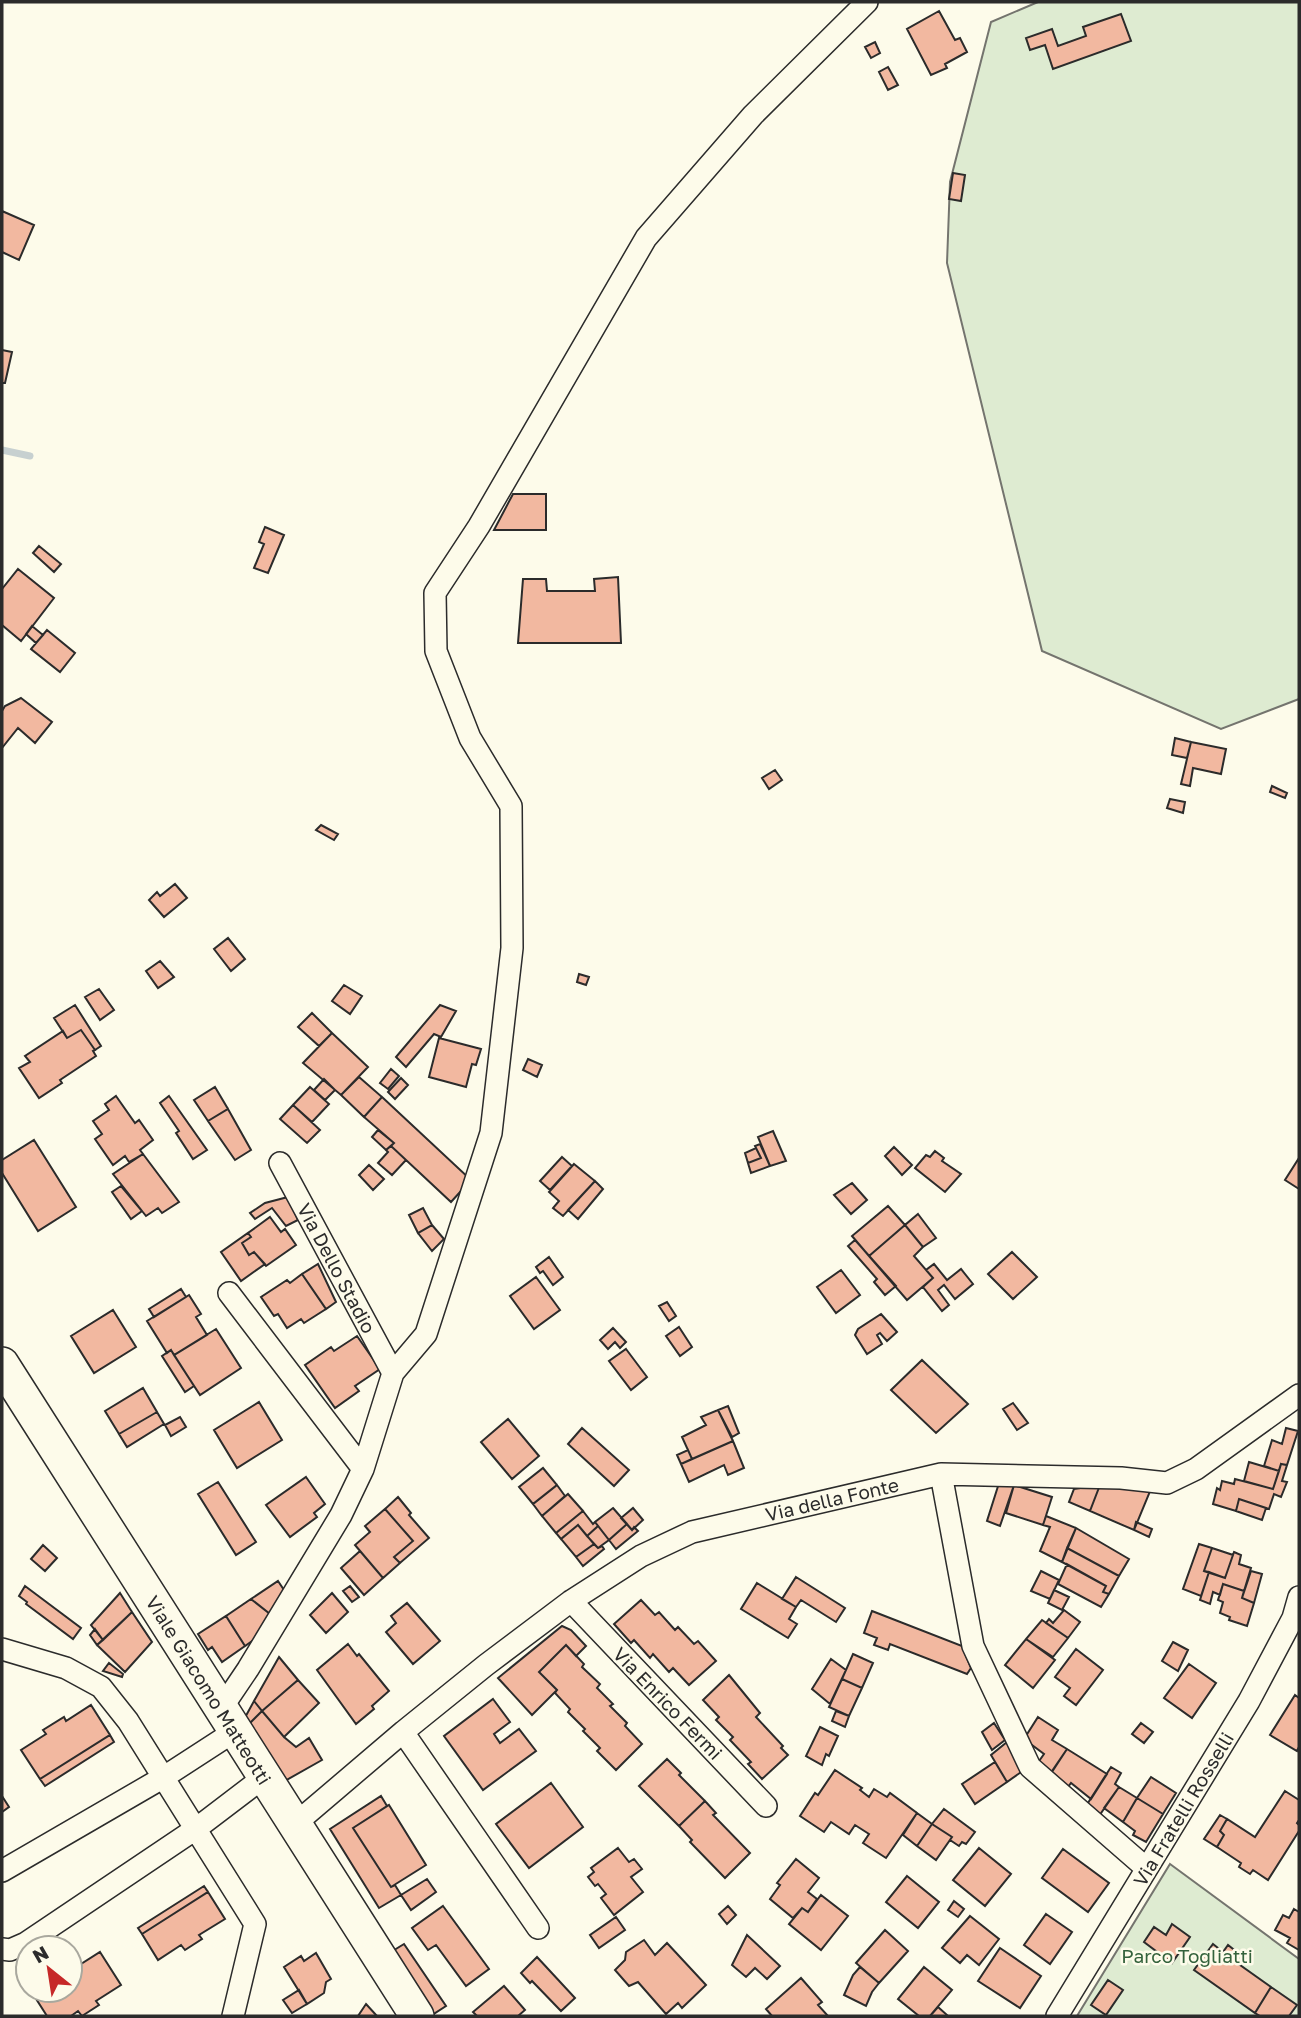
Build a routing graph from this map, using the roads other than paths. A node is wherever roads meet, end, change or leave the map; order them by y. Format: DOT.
graph roads {
  1 [pos="867,2"];
  2 [pos="280,1163"];
  3 [pos="229,1293"];
  4 [pos="2,1364"];
  5 [pos="393,1373"];
  6 [pos="1299,1395"];
  7 [pos="363,1469"];
  8 [pos="941,1474"];
  9 [pos="1299,1597"];
  10 [pos="571,1601"];
  11 [pos="2,1649"];
  12 [pos="228,1720"];
  13 [pos="403,1732"];
  14 [pos="164,1777"];
  15 [pos="264,1777"];
  16 [pos="766,1806"];
  17 [pos="295,1824"];
  18 [pos="197,1828"];
  19 [pos="1146,1868"];
  20 [pos="2,1871"];
  21 [pos="538,1928"];
  22 [pos="2,1949"];
  23 [pos="233,2016"];
  24 [pos="417,2016"];
  25 [pos="1056,2016"];
  1 -- 5 [label="street"];
  2 -- 5 [label="street, Via Dello Stadio"];
  3 -- 7 [label="street"];
  4 -- 12 [label="main road, Viale Giacomo Matteotti"];
  5 -- 7 [label="street"];
  6 -- 8 [label="street, Via della Fonte"];
  7 -- 12 [label="street"];
  8 -- 10 [label="street, Via della Fonte"];
  8 -- 19 [label="street"];
  9 -- 19 [label="street, Via Fratelli Rosselli"];
  10 -- 13 [label="street, Via della Fonte"];
  10 -- 16 [label="street, Via Enrico Fermi"];
  11 -- 14 [label="street"];
  12 -- 14 [label="street"];
  12 -- 15 [label="main road, Viale Giacomo Matteotti"];
  13 -- 17 [label="street, Via della Fonte"];
  13 -- 21 [label="street"];
  14 -- 18 [label="street"];
  14 -- 20 [label="street"];
  15 -- 17 [label="main road, Viale Giacomo Matteotti"];
  15 -- 18 [label="street"];
  17 -- 24 [label="main road, Viale Giacomo Matteotti"];
  18 -- 22 [label="street"];
  18 -- 23 [label="street"];
  19 -- 25 [label="street, Via Fratelli Rosselli"];
}
